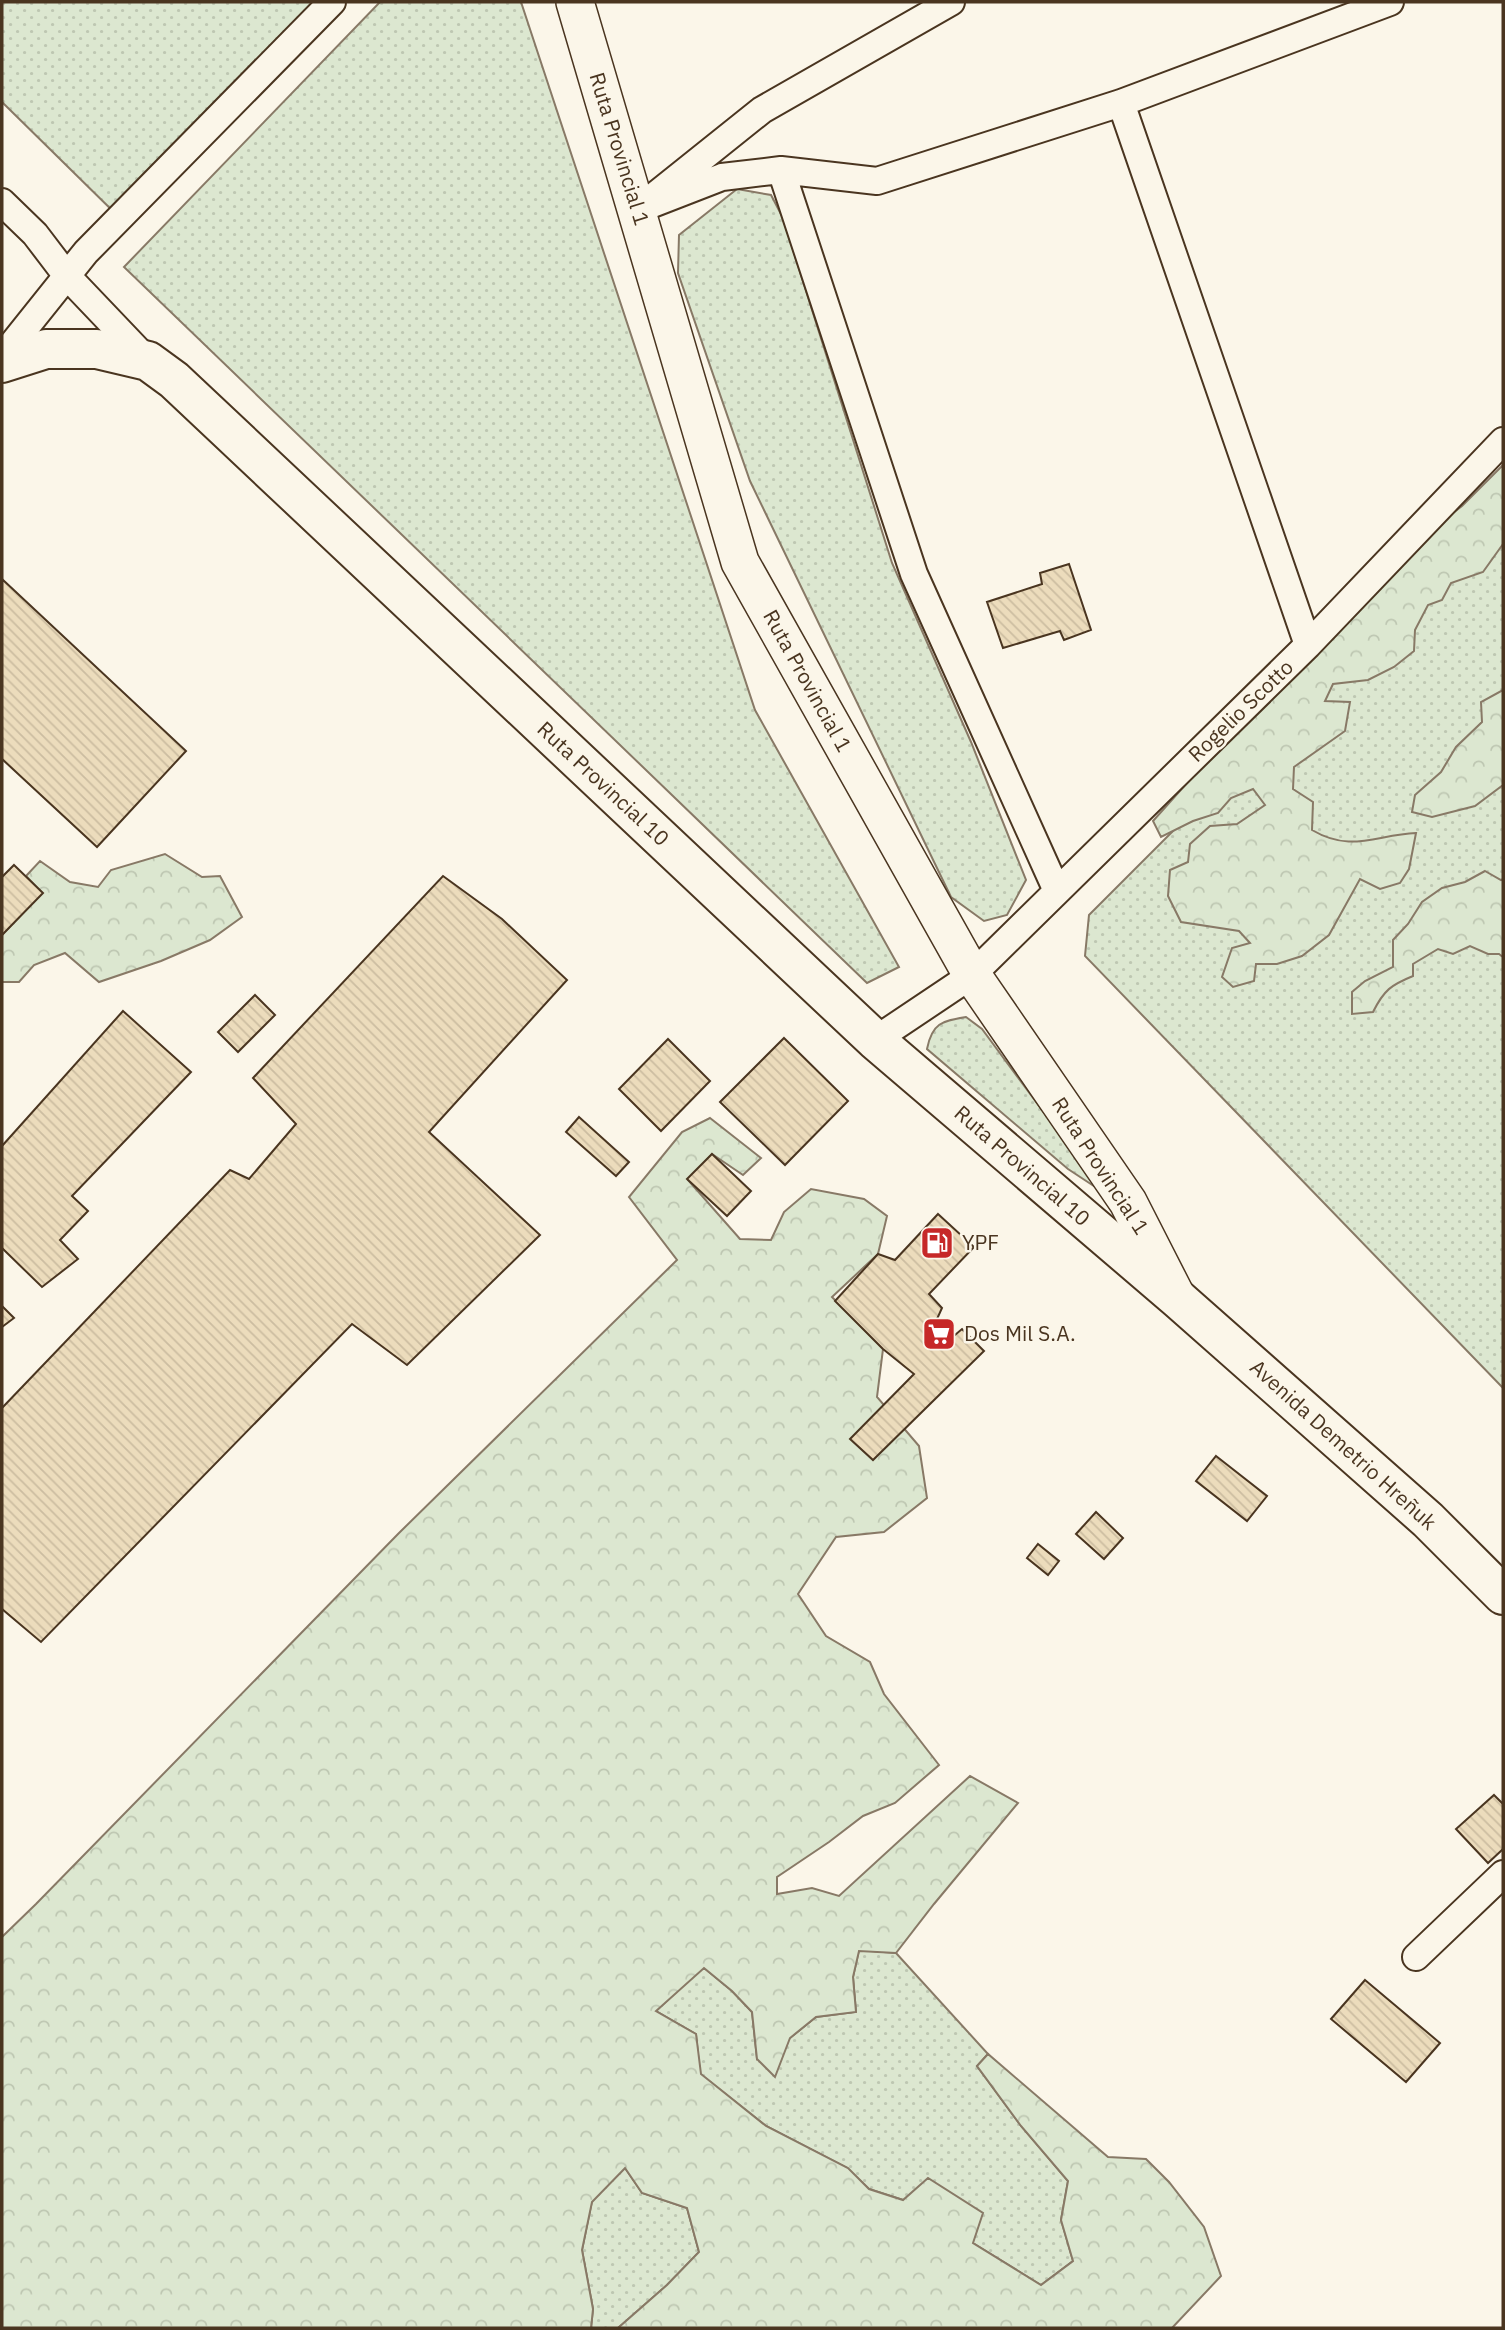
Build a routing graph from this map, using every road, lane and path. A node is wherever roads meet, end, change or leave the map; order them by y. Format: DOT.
graph roads {
  1 [pos="332,2"];
  2 [pos="575,2"];
  3 [pos="951,2"];
  4 [pos="1390,2"];
  5 [pos="1121,103"];
  6 [pos="781,170"];
  7 [pos="2,202"];
  8 [pos="637,210"];
  9 [pos="67,276"];
  10 [pos="2,357"];
  11 [pos="148,361"];
  12 [pos="2,363"];
  13 [pos="1503,441"];
  14 [pos="1308,645"];
  15 [pos="1057,891"];
  16 [pos="972,975"];
  17 [pos="875,1040"];
  18 [pos="1178,1299"];
  19 [pos="1503,1595"];
  20 [pos="1503,1874"];
  21 [pos="1416,1957"];
  1 -- 9 [label="street"];
  2 -- 8 [label="main road, Ruta Provincial 1"];
  3 -- 8 [label="street"];
  4 -- 5 [label="street"];
  5 -- 6 [label="street"];
  5 -- 14 [label="street"];
  6 -- 8 [label="street"];
  6 -- 15 [label="street"];
  7 -- 9 [label="street"];
  8 -- 16 [label="main road, Ruta Provincial 1"];
  9 -- 10 [label="street"];
  9 -- 11 [label="street"];
  11 -- 12 [label="main road, Ruta Provincial 10"];
  11 -- 17 [label="main road, Ruta Provincial 10"];
  13 -- 14 [label="street, Rogelio Scotto"];
  14 -- 15 [label="street, Rogelio Scotto"];
  15 -- 16 [label="street, Rogelio Scotto"];
  16 -- 17 [label="street, Rogelio Scotto"];
  16 -- 18 [label="main road, Ruta Provincial 1"];
  17 -- 18 [label="main road, Ruta Provincial 10"];
  18 -- 19 [label="main road, Avenida Demetrio Hreñuk"];
  20 -- 21 [label="street"];
}
